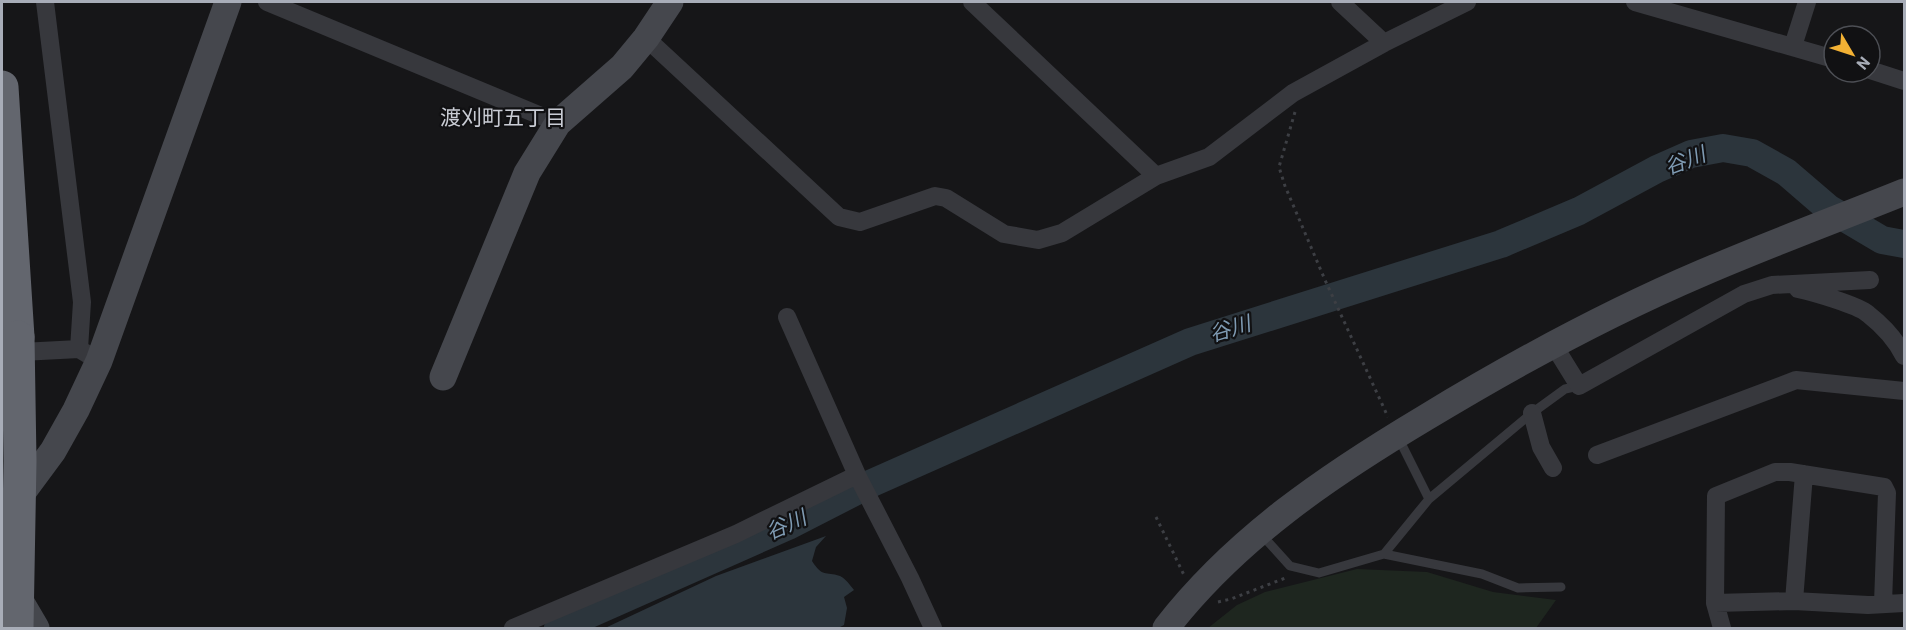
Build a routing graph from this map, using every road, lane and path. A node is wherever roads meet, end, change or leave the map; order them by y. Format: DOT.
graph roads {
  1 [pos="45,2"];
  2 [pos="228,2"];
  3 [pos="267,2"];
  4 [pos="670,2"];
  5 [pos="972,2"];
  6 [pos="1340,2"];
  7 [pos="1467,2"];
  8 [pos="1635,2"];
  9 [pos="1806,2"];
  10 [pos="646,38"];
  11 [pos="1384,43"];
  12 [pos="1793,46"];
  13 [pos="1822,55"];
  14 [pos="1882,74"];
  15 [pos="1905,81"];
  16 [pos="2,87"];
  17 [pos="1293,93"];
  18 [pos="558,123"];
  19 [pos="1156,176"];
  20 [pos="1905,192"];
  21 [pos="1870,280"];
  22 [pos="1772,285"];
  23 [pos="787,317"];
  24 [pos="1553,344"];
  25 [pos="10,345"];
  26 [pos="89,355"];
  27 [pos="1905,356"];
  28 [pos="443,377"];
  29 [pos="1579,386"];
  30 [pos="1905,391"];
  31 [pos="1532,413"];
  32 [pos="1399,439"];
  33 [pos="1597,455"];
  34 [pos="1553,468"];
  35 [pos="1804,474"];
  36 [pos="862,483"];
  37 [pos="1429,499"];
  38 [pos="1156,517"];
  39 [pos="2,520"];
  40 [pos="1259,531"];
  41 [pos="1384,554"];
  42 [pos="1301,569"];
  43 [pos="2,570"];
  44 [pos="1561,587"];
  45 [pos="1202,599"];
  46 [pos="1794,600"];
  47 [pos="1715,603"];
  48 [pos="1883,603"];
  49 [pos="1905,603"];
  50 [pos="17,628"];
  51 [pos="36,628"];
  52 [pos="513,628"];
  53 [pos="933,628"];
  54 [pos="1166,628"];
  55 [pos="1722,628"];
  1 -- 26 [label="street"];
  2 -- 26 [label="street"];
  3 -- 18 [label="street"];
  4 -- 10 [label="street"];
  5 -- 19 [label="street"];
  6 -- 11 [label="street"];
  7 -- 11 [label="street"];
  8 -- 12 [label="street"];
  9 -- 12 [label="street"];
  10 -- 18 [label="street"];
  10 -- 19 [label="street"];
  11 -- 17 [label="street"];
  12 -- 13 [label="street"];
  14 -- 15 [label="street"];
  16 -- 25 [label="highway"];
  17 -- 19 [label="street"];
  17 -- 32 [label="path"];
  18 -- 28 [label="street"];
  20 -- 24 [label="street"];
  21 -- 22 [label="street"];
  22 -- 27 [label="street"];
  22 -- 29 [label="street"];
  23 -- 36 [label="street"];
  24 -- 29 [label="street"];
  24 -- 32 [label="street"];
  25 -- 26 [label="street"];
  25 -- 50 [label="highway, bridge"];
  26 -- 39 [label="street"];
  29 -- 31 [label="lane"];
  30 -- 33 [label="street"];
  31 -- 34 [label="street"];
  31 -- 37 [label="lane"];
  32 -- 37 [label="lane"];
  32 -- 40 [label="street"];
  35 -- 46 [label="street"];
  35 -- 47 [label="street"];
  35 -- 48 [label="street"];
  36 -- 52 [label="street"];
  36 -- 53 [label="street"];
  37 -- 41 [label="lane"];
  38 -- 45 [label="path"];
  40 -- 42 [label="lane"];
  40 -- 45 [label="street"];
  41 -- 42 [label="lane"];
  41 -- 44 [label="lane"];
  42 -- 45 [label="path"];
  43 -- 51 [label="street"];
  45 -- 54 [label="street"];
  46 -- 47 [label="street"];
  46 -- 48 [label="street"];
  47 -- 55 [label="street"];
  48 -- 49 [label="street"];
}
